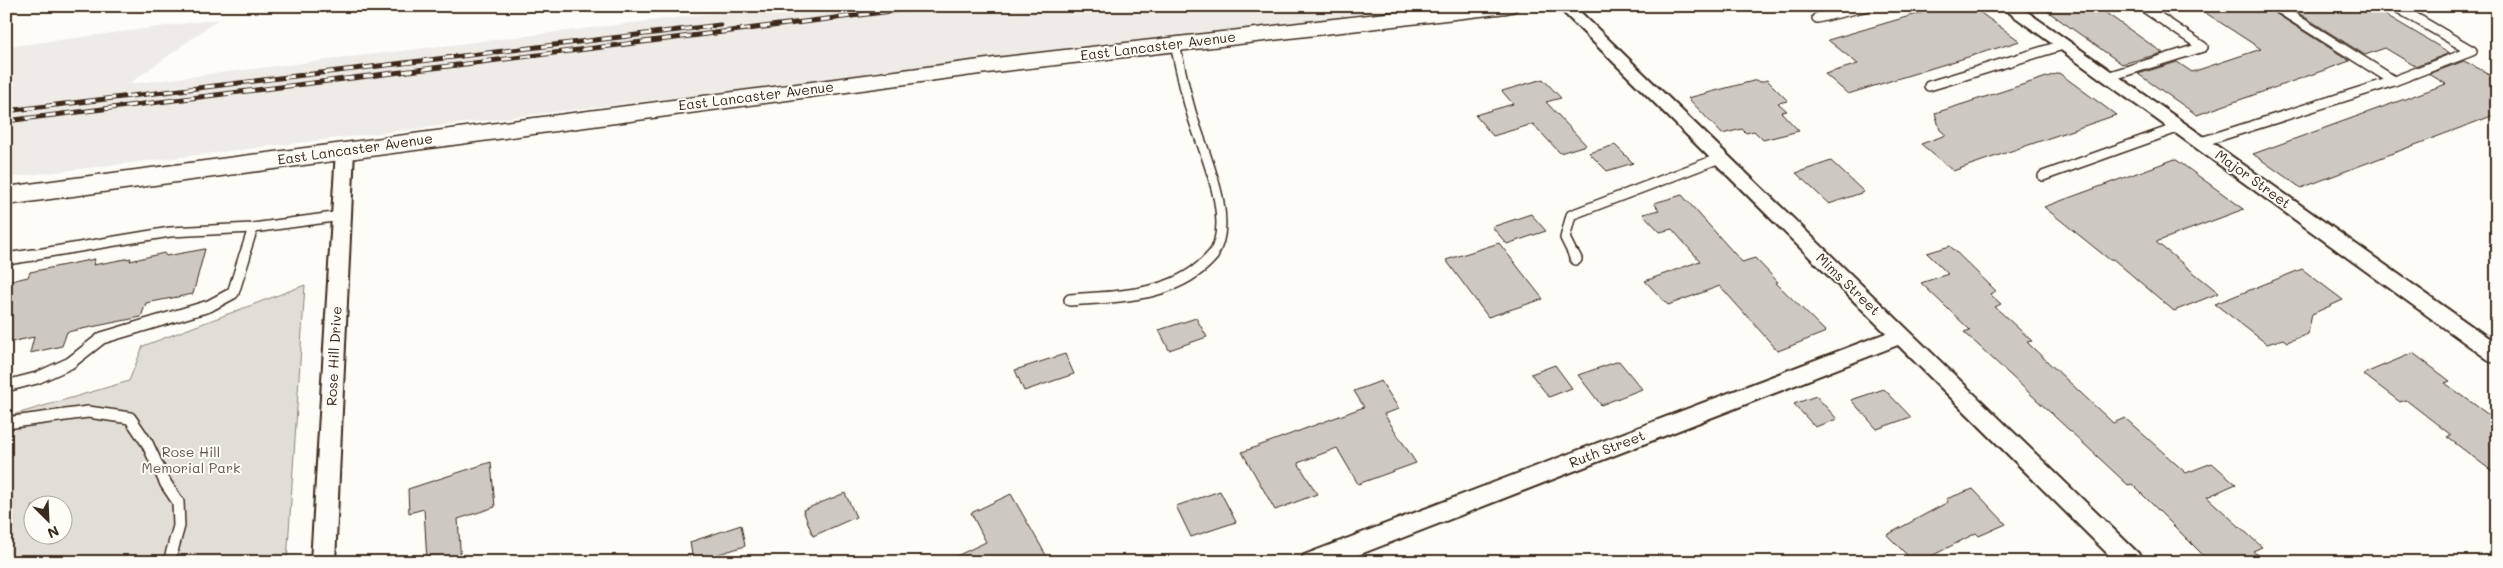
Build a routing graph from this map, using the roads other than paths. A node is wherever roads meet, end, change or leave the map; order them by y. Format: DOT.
graph roads {
  1 [pos="1507,6"];
  2 [pos="1565,6"];
  3 [pos="1868,6"];
  4 [pos="2008,6"];
  5 [pos="2142,6"];
  6 [pos="2275,6"];
  7 [pos="2395,6"];
  8 [pos="1816,18"];
  9 [pos="1175,44"];
  10 [pos="2063,45"];
  11 [pos="2107,77"];
  12 [pos="2394,81"];
  13 [pos="1929,86"];
  14 [pos="2180,127"];
  15 [pos="2201,142"];
  16 [pos="345,150"];
  17 [pos="1720,158"];
  18 [pos="2043,176"];
  19 [pos="6,196"];
  20 [pos="341,216"];
  21 [pos="253,228"];
  22 [pos="6,259"];
  23 [pos="1576,259"];
  24 [pos="1070,300"];
  25 [pos="1901,336"];
  26 [pos="2497,355"];
  27 [pos="6,386"];
  28 [pos="6,423"];
  29 [pos="169,562"];
  30 [pos="322,562"];
  31 [pos="1312,562"];
  32 [pos="2132,562"];
  1 -- 9 [label="main road, East Lancaster Avenue"];
  2 -- 17 [label="street, Mims Street"];
  3 -- 8 [label="lane"];
  4 -- 10 [label="street, Major Street"];
  5 -- 11 [label="lane"];
  6 -- 12 [label="lane"];
  7 -- 12 [label="lane"];
  9 -- 16 [label="main road, East Lancaster Avenue"];
  9 -- 24 [label="lane"];
  10 -- 11 [label="street, Major Street"];
  10 -- 13 [label="lane"];
  11 -- 14 [label="street, Major Street"];
  12 -- 15 [label="lane"];
  14 -- 15 [label="street, Major Street"];
  14 -- 18 [label="lane"];
  15 -- 26 [label="street, Major Street"];
  16 -- 19 [label="main road, East Lancaster Avenue"];
  16 -- 20 [label="street, Rose Hill Drive"];
  17 -- 23 [label="lane"];
  17 -- 25 [label="street, Mims Street"];
  20 -- 21 [label="lane"];
  20 -- 30 [label="street, Rose Hill Drive"];
  21 -- 22 [label="lane"];
  21 -- 27 [label="lane"];
  25 -- 31 [label="street, Ruth Street"];
  25 -- 32 [label="street, Mims Street"];
  28 -- 29 [label="lane"];
}
